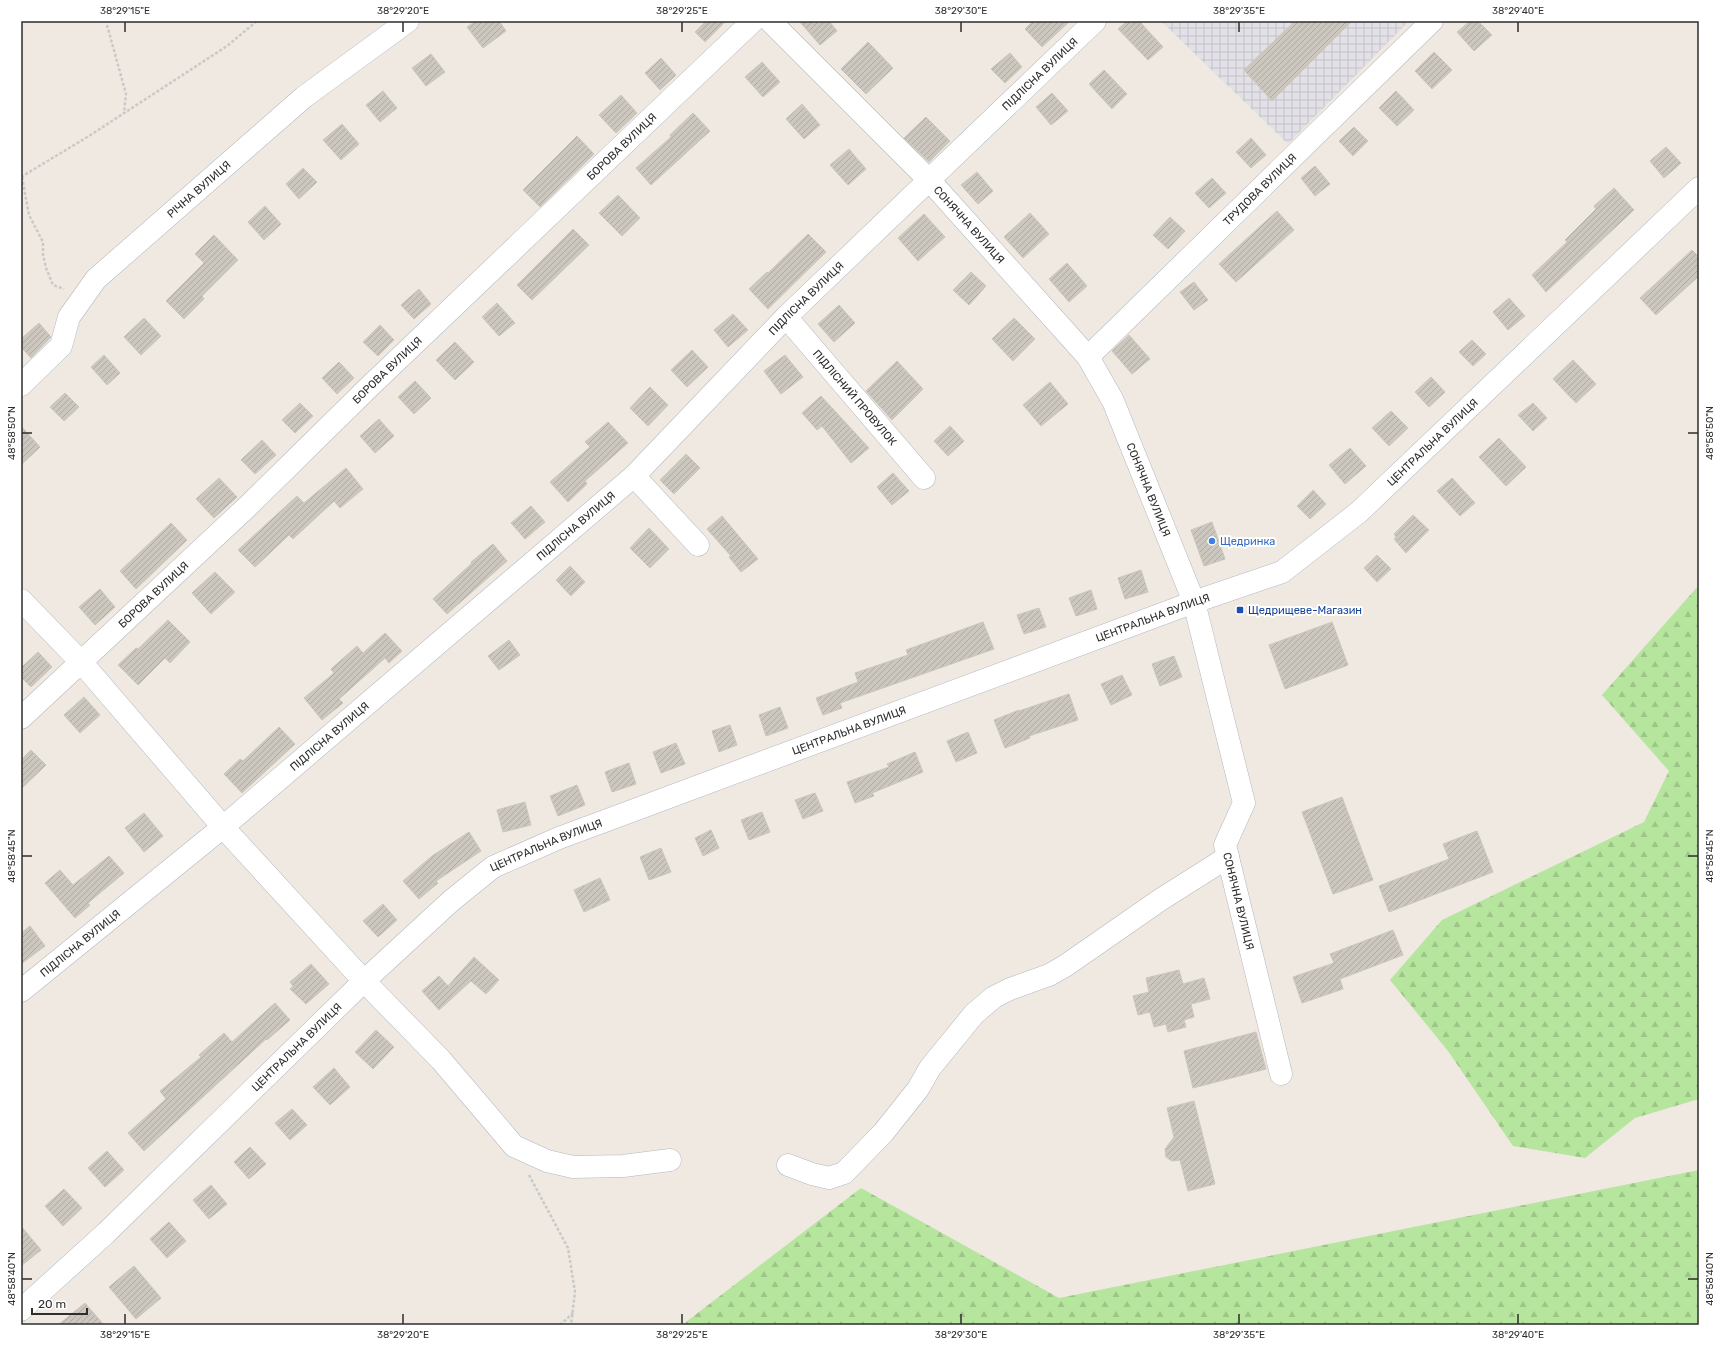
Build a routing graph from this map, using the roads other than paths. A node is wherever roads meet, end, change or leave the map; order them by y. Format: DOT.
graph roads {
  1 [pos="408,21"];
  2 [pos="753,21"];
  3 [pos="770,21"];
  4 [pos="1095,21"];
  5 [pos="1432,21"];
  6 [pos="930,181"];
  7 [pos="1699,188"];
  8 [pos="786,317"];
  9 [pos="1088,357"];
  10 [pos="21,385"];
  11 [pos="634,476"];
  12 [pos="924,478"];
  13 [pos="698,545"];
  14 [pos="21,600"];
  15 [pos="1194,602"];
  16 [pos="82,662"];
  17 [pos="21,718"];
  18 [pos="223,827"];
  19 [pos="1228,857"];
  20 [pos="364,981"];
  21 [pos="21,991"];
  22 [pos="1281,1074"];
  23 [pos="670,1160"];
  24 [pos="788,1165"];
  25 [pos="21,1310"];
  1 -- 10 [label="street, РІЧНА ВУЛИЦЯ"];
  2 -- 16 [label="street, БОРОВА ВУЛИЦЯ"];
  3 -- 6 [label="street, СОНЯЧНА ВУЛИЦЯ"];
  4 -- 6 [label="street, ПІДЛІСНА ВУЛИЦЯ"];
  5 -- 9 [label="street, ТРУДОВА ВУЛИЦЯ"];
  6 -- 8 [label="street, ПІДЛІСНА ВУЛИЦЯ"];
  6 -- 9 [label="street, СОНЯЧНА ВУЛИЦЯ"];
  7 -- 15 [label="street, ЦЕНТРАЛЬНА ВУЛИЦЯ"];
  8 -- 11 [label="street, ПІДЛІСНА ВУЛИЦЯ"];
  8 -- 12 [label="street, ПІДЛІСНИЙ ПРОВУЛОК"];
  9 -- 15 [label="street, СОНЯЧНА ВУЛИЦЯ"];
  11 -- 13 [label="street"];
  11 -- 18 [label="street, ПІДЛІСНА ВУЛИЦЯ"];
  14 -- 16 [label="street"];
  15 -- 19 [label="street, СОНЯЧНА ВУЛИЦЯ"];
  15 -- 20 [label="street, ЦЕНТРАЛЬНА ВУЛИЦЯ"];
  16 -- 17 [label="street, БОРОВА ВУЛИЦЯ"];
  16 -- 18 [label="street"];
  18 -- 20 [label="street"];
  18 -- 21 [label="street, ПІДЛІСНА ВУЛИЦЯ"];
  19 -- 22 [label="street, СОНЯЧНА ВУЛИЦЯ"];
  19 -- 24 [label="street"];
  20 -- 23 [label="street"];
  20 -- 25 [label="street, ЦЕНТРАЛЬНА ВУЛИЦЯ"];
}
